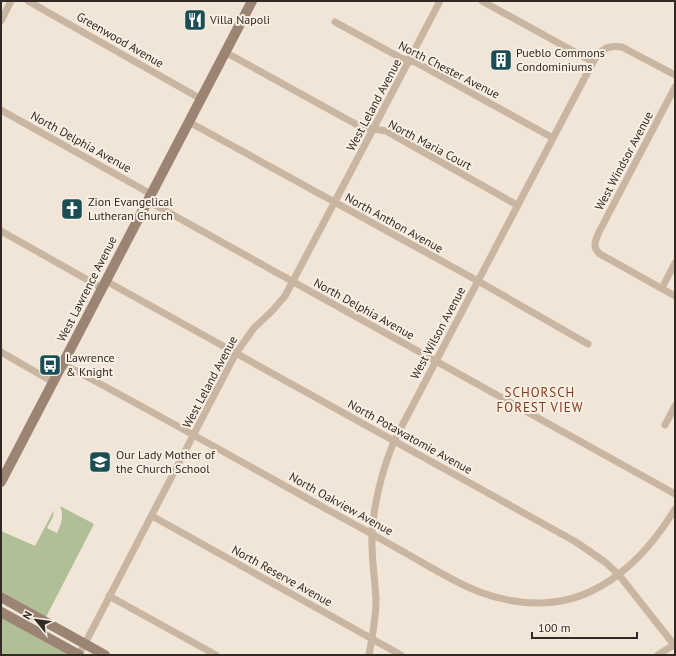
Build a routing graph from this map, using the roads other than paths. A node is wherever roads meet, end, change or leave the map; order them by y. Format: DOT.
graph roads {
  1 [pos="11,1"];
  2 [pos="28,1"];
  3 [pos="440,1"];
  4 [pos="482,1"];
  5 [pos="249,2"];
  6 [pos="1,21"];
  7 [pos="335,22"];
  8 [pos="225,52"];
  9 [pos="409,61"];
  10 [pos="593,62"];
  11 [pos="675,75"];
  12 [pos="675,87"];
  13 [pos="201,99"];
  14 [pos="1,110"];
  15 [pos="189,122"];
  16 [pos="374,129"];
  17 [pos="553,138"];
  18 [pos="149,198"];
  19 [pos="334,203"];
  20 [pos="518,205"];
  21 [pos="1,231"];
  22 [pos="675,263"];
  23 [pos="292,281"];
  24 [pos="478,281"];
  25 [pos="104,285"];
  26 [pos="662,288"];
  27 [pos="675,296"];
  28 [pos="588,344"];
  29 [pos="1,352"];
  30 [pos="236,353"];
  31 [pos="436,362"];
  32 [pos="63,364"];
  33 [pos="53,382"];
  34 [pos="675,406"];
  35 [pos="665,425"];
  36 [pos="193,435"];
  37 [pos="394,441"];
  38 [pos="2,478"];
  39 [pos="675,494"];
  40 [pos="675,509"];
  41 [pos="152,516"];
  42 [pos="372,534"];
  43 [pos="619,575"];
  44 [pos="109,596"];
  45 [pos="1,597"];
  46 [pos="1,612"];
  47 [pos="372,639"];
  48 [pos="85,644"];
  49 [pos="675,645"];
  50 [pos="79,655"];
  51 [pos="105,655"];
  52 [pos="216,655"];
  53 [pos="369,655"];
  54 [pos="401,655"];
  55 [pos="658,655"];
  1 -- 6 [label="street"];
  2 -- 13 [label="street, Greenwood Avenue"];
  3 -- 9 [label="street, West Leland Avenue"];
  4 -- 10 [label="street"];
  5 -- 8 [label="main road, West Lawrence Avenue"];
  7 -- 9 [label="street, North Chester Avenue"];
  8 -- 13 [label="main road, West Lawrence Avenue"];
  8 -- 16 [label="street, North Maria Court"];
  9 -- 16 [label="street, West Leland Avenue"];
  9 -- 17 [label="street, North Chester Avenue"];
  10 -- 11 [label="street, West Wilson Avenue"];
  10 -- 17 [label="street, West Wilson Avenue"];
  12 -- 26 [label="street, West Windsor Avenue"];
  13 -- 15 [label="main road, West Lawrence Avenue"];
  14 -- 18 [label="street, North Delphia Avenue"];
  15 -- 18 [label="main road, West Lawrence Avenue"];
  15 -- 19 [label="street, North Anthon Avenue"];
  16 -- 19 [label="street, West Leland Avenue"];
  16 -- 20 [label="street, North Maria Court"];
  17 -- 20 [label="street, West Wilson Avenue"];
  18 -- 23 [label="street, North Delphia Avenue"];
  18 -- 25 [label="main road, West Lawrence Avenue"];
  19 -- 23 [label="street, West Leland Avenue"];
  19 -- 24 [label="street, North Anthon Avenue"];
  20 -- 24 [label="street, West Wilson Avenue"];
  21 -- 25 [label="street, North Potawatomie Avenue"];
  22 -- 26 [label="street"];
  23 -- 30 [label="street, West Leland Avenue"];
  23 -- 31 [label="street, North Delphia Avenue"];
  24 -- 28 [label="street, North Anthon Avenue"];
  24 -- 31 [label="street, West Wilson Avenue"];
  25 -- 30 [label="street, North Potawatomie Avenue"];
  25 -- 32 [label="main road, West Lawrence Avenue"];
  26 -- 27 [label="street"];
  29 -- 33 [label="street"];
  30 -- 36 [label="street, West Leland Avenue"];
  30 -- 37 [label="street, North Potawatomie Avenue"];
  31 -- 37 [label="street, West Wilson Avenue"];
  31 -- 39 [label="street, North Delphia Avenue"];
  32 -- 33 [label="main road, West Lawrence Avenue"];
  32 -- 36 [label="street, North Oakview Avenue"];
  33 -- 38 [label="main road, West Lawrence Avenue"];
  34 -- 35 [label="street"];
  36 -- 41 [label="street, West Leland Avenue"];
  36 -- 42 [label="street, North Oakview Avenue"];
  37 -- 42 [label="street, West Wilson Avenue"];
  37 -- 43 [label="street, North Potawatomie Avenue"];
  40 -- 43 [label="street, North Oakview Avenue"];
  41 -- 44 [label="street, West Leland Avenue"];
  41 -- 47 [label="street, North Reserve Avenue"];
  42 -- 43 [label="street, North Oakview Avenue"];
  42 -- 47 [label="street, West Wilson Avenue"];
  43 -- 49 [label="street, North Potawatomie Avenue"];
  44 -- 48 [label="street, West Leland Avenue"];
  44 -- 52 [label="street"];
  45 -- 48 [label="main road"];
  46 -- 50 [label="main road"];
  47 -- 53 [label="street, West Wilson Avenue"];
  47 -- 54 [label="street, North Reserve Avenue"];
  48 -- 50 [label="street, West Leland Avenue"];
  48 -- 51 [label="main road"];
  49 -- 55 [label="street"];
}
